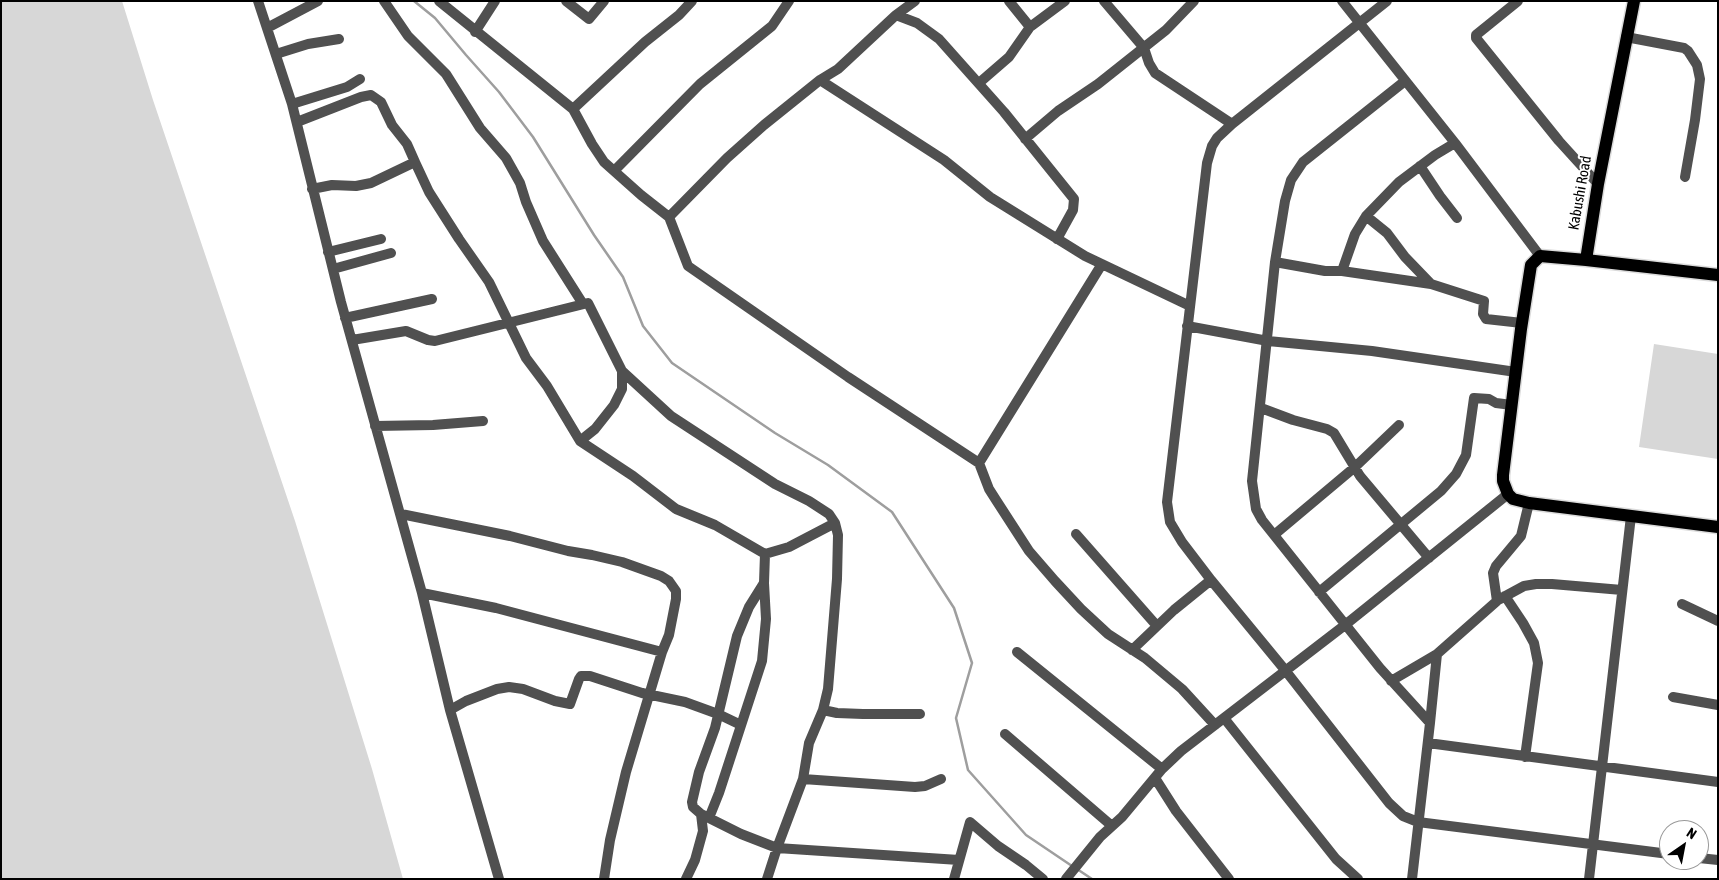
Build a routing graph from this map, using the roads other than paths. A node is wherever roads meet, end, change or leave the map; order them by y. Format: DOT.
graph roads {
  1 [pos="258,1"];
  2 [pos="318,1"];
  3 [pos="384,1"];
  4 [pos="439,1"];
  5 [pos="495,1"];
  6 [pos="566,1"];
  7 [pos="604,1"];
  8 [pos="692,1"];
  9 [pos="790,1"];
  10 [pos="915,1"];
  11 [pos="1009,1"];
  12 [pos="1065,1"];
  13 [pos="1104,1"];
  14 [pos="1194,1"];
  15 [pos="1342,1"];
  16 [pos="1387,1"];
  17 [pos="1518,1"];
  18 [pos="1631,2"];
  19 [pos="896,15"];
  20 [pos="1359,24"];
  21 [pos="267,28"];
  22 [pos="1030,28"];
  23 [pos="475,32"];
  24 [pos="1626,37"];
  25 [pos="339,39"];
  26 [pos="1144,48"];
  27 [pos="276,54"];
  28 [pos="360,79"];
  29 [pos="820,80"];
  30 [pos="1405,81"];
  31 [pos="979,83"];
  32 [pos="292,104"];
  33 [pos="573,109"];
  34 [pos="297,122"];
  35 [pos="1232,124"];
  36 [pos="1024,139"];
  37 [pos="1455,143"];
  38 [pos="415,162"];
  39 [pos="1420,166"];
  40 [pos="614,171"];
  41 [pos="1685,176"];
  42 [pos="1598,184"];
  43 [pos="312,189"];
  44 [pos="1366,216"];
  45 [pos="669,217"];
  46 [pos="1457,218"];
  47 [pos="382,239"];
  48 [pos="1057,239"];
  49 [pos="328,252"];
  50 [pos="391,253"];
  51 [pos="1540,256"];
  52 [pos="1586,260"];
  53 [pos="1275,262"];
  54 [pos="1102,264"];
  55 [pos="333,269"];
  56 [pos="1342,272"];
  57 [pos="1718,275"];
  58 [pos="1431,284"];
  59 [pos="432,299"];
  60 [pos="583,304"];
  61 [pos="1190,306"];
  62 [pos="345,318"];
  63 [pos="509,322"];
  64 [pos="1522,323"];
  65 [pos="1187,326"];
  66 [pos="352,340"];
  67 [pos="1268,341"];
  68 [pos="622,370"];
  69 [pos="1516,372"];
  70 [pos="1512,405"];
  71 [pos="1261,408"];
  72 [pos="483,420"];
  73 [pos="1399,425"];
  74 [pos="375,426"];
  75 [pos="580,441"];
  76 [pos="979,463"];
  77 [pos="1355,467"];
  78 [pos="1508,494"];
  79 [pos="1529,503"];
  80 [pos="401,514"];
  81 [pos="1631,516"];
  82 [pos="835,522"];
  83 [pos="1401,524"];
  84 [pos="1718,527"];
  85 [pos="1076,534"];
  86 [pos="1274,535"];
  87 [pos="765,554"];
  88 [pos="1429,558"];
  89 [pos="1211,580"];
  90 [pos="764,583"];
  91 [pos="1622,590"];
  92 [pos="422,592"];
  93 [pos="1320,592"];
  94 [pos="1501,599"];
  95 [pos="1682,604"];
  96 [pos="1718,621"];
  97 [pos="1345,625"];
  98 [pos="1157,626"];
  99 [pos="1132,650"];
  100 [pos="662,652"];
  101 [pos="1017,652"];
  102 [pos="1436,654"];
  103 [pos="1285,670"];
  104 [pos="1391,681"];
  105 [pos="650,693"];
  106 [pos="1673,697"];
  107 [pos="1718,705"];
  108 [pos="450,710"];
  109 [pos="823,710"];
  110 [pos="718,714"];
  111 [pos="920,714"];
  112 [pos="1224,718"];
  113 [pos="1430,723"];
  114 [pos="741,725"];
  115 [pos="1215,725"];
  116 [pos="1005,734"];
  117 [pos="1428,743"];
  118 [pos="1525,757"];
  119 [pos="1601,767"];
  120 [pos="1162,769"];
  121 [pos="1155,778"];
  122 [pos="804,779"];
  123 [pos="941,779"];
  124 [pos="1718,782"];
  125 [pos="705,816"];
  126 [pos="1418,822"];
  127 [pos="1112,826"];
  128 [pos="1593,843"];
  129 [pos="777,848"];
  130 [pos="1659,853"];
  131 [pos="959,860"];
  132 [pos="499,879"];
  133 [pos="604,879"];
  134 [pos="686,879"];
  135 [pos="768,879"];
  136 [pos="954,879"];
  137 [pos="1043,879"];
  138 [pos="1066,879"];
  139 [pos="1229,879"];
  140 [pos="1358,879"];
  141 [pos="1412,879"];
  142 [pos="1589,879"];
  1 -- 21 [label="street"];
  2 -- 21 [label="street"];
  3 -- 60 [label="street"];
  4 -- 23 [label="street"];
  5 -- 23 [label="street"];
  6 -- 7 [label="street"];
  8 -- 33 [label="street"];
  9 -- 40 [label="street"];
  10 -- 19 [label="street"];
  11 -- 22 [label="street"];
  12 -- 22 [label="street"];
  13 -- 26 [label="street"];
  14 -- 26 [label="street"];
  15 -- 20 [label="street"];
  16 -- 20 [label="street"];
  17 -- 42 [label="street"];
  18 -- 24 [label="main road, Kabushi Road"];
  19 -- 29 [label="street"];
  19 -- 31 [label="street"];
  20 -- 30 [label="street"];
  20 -- 35 [label="street"];
  21 -- 27 [label="street"];
  22 -- 31 [label="street"];
  23 -- 33 [label="street"];
  24 -- 41 [label="street"];
  24 -- 42 [label="main road, Kabushi Road"];
  25 -- 27 [label="street"];
  26 -- 35 [label="street"];
  26 -- 36 [label="street"];
  27 -- 32 [label="street"];
  28 -- 32 [label="street"];
  29 -- 45 [label="street"];
  29 -- 48 [label="street"];
  30 -- 37 [label="street"];
  30 -- 53 [label="street"];
  31 -- 36 [label="street"];
  32 -- 34 [label="street"];
  33 -- 40 [label="street"];
  34 -- 38 [label="street"];
  34 -- 43 [label="street"];
  35 -- 61 [label="street"];
  36 -- 48 [label="street"];
  37 -- 39 [label="street"];
  37 -- 51 [label="street"];
  38 -- 43 [label="street"];
  38 -- 63 [label="street"];
  39 -- 44 [label="street"];
  39 -- 46 [label="street"];
  40 -- 45 [label="street"];
  42 -- 52 [label="main road, Kabushi Road"];
  43 -- 49 [label="street"];
  44 -- 56 [label="street"];
  44 -- 58 [label="street"];
  45 -- 76 [label="street"];
  47 -- 49 [label="street"];
  48 -- 54 [label="street"];
  49 -- 55 [label="street"];
  50 -- 55 [label="street"];
  51 -- 52 [label="main road"];
  51 -- 64 [label="main road"];
  52 -- 57 [label="main road"];
  53 -- 56 [label="street"];
  53 -- 67 [label="street"];
  54 -- 61 [label="street"];
  54 -- 76 [label="street"];
  55 -- 62 [label="street"];
  56 -- 58 [label="street"];
  58 -- 64 [label="street"];
  59 -- 62 [label="street"];
  60 -- 63 [label="street"];
  60 -- 68 [label="street"];
  61 -- 65 [label="street"];
  62 -- 66 [label="street"];
  63 -- 66 [label="street"];
  63 -- 75 [label="street"];
  64 -- 69 [label="main road"];
  65 -- 67 [label="street"];
  65 -- 89 [label="street"];
  66 -- 74 [label="street"];
  67 -- 69 [label="street"];
  67 -- 71 [label="street"];
  68 -- 75 [label="street"];
  68 -- 82 [label="street"];
  69 -- 70 [label="main road"];
  70 -- 78 [label="main road"];
  70 -- 83 [label="street"];
  71 -- 77 [label="street"];
  71 -- 86 [label="street"];
  72 -- 74 [label="street"];
  73 -- 77 [label="street"];
  74 -- 80 [label="street"];
  75 -- 87 [label="street"];
  76 -- 99 [label="street"];
  77 -- 83 [label="street"];
  77 -- 86 [label="street"];
  78 -- 79 [label="main road"];
  78 -- 88 [label="street"];
  79 -- 81 [label="main road"];
  79 -- 94 [label="street"];
  80 -- 92 [label="street"];
  80 -- 100 [label="street"];
  81 -- 84 [label="main road"];
  81 -- 91 [label="street"];
  82 -- 87 [label="street"];
  82 -- 109 [label="street"];
  83 -- 88 [label="street"];
  83 -- 93 [label="street"];
  85 -- 98 [label="street"];
  86 -- 93 [label="street"];
  87 -- 90 [label="street"];
  88 -- 97 [label="street"];
  89 -- 98 [label="street"];
  89 -- 103 [label="street"];
  90 -- 110 [label="street"];
  90 -- 114 [label="street"];
  91 -- 94 [label="street"];
  91 -- 119 [label="street"];
  92 -- 100 [label="street"];
  92 -- 108 [label="street"];
  93 -- 97 [label="street"];
  94 -- 102 [label="street"];
  94 -- 118 [label="street"];
  95 -- 96 [label="street"];
  97 -- 103 [label="street"];
  97 -- 104 [label="street"];
  98 -- 99 [label="street"];
  99 -- 115 [label="street"];
  100 -- 105 [label="street"];
  101 -- 120 [label="street"];
  102 -- 104 [label="street"];
  102 -- 113 [label="street"];
  103 -- 112 [label="street"];
  103 -- 126 [label="street"];
  104 -- 113 [label="street"];
  105 -- 108 [label="street"];
  105 -- 110 [label="street"];
  105 -- 133 [label="street"];
  106 -- 107 [label="street"];
  108 -- 132 [label="street"];
  109 -- 111 [label="street"];
  109 -- 122 [label="street"];
  110 -- 114 [label="street"];
  110 -- 125 [label="street"];
  112 -- 115 [label="street"];
  112 -- 140 [label="street"];
  113 -- 117 [label="street"];
  114 -- 125 [label="street"];
  115 -- 120 [label="street"];
  116 -- 127 [label="street"];
  117 -- 118 [label="street"];
  117 -- 126 [label="street"];
  118 -- 119 [label="street"];
  119 -- 124 [label="street"];
  119 -- 128 [label="street"];
  120 -- 121 [label="street"];
  121 -- 127 [label="street"];
  121 -- 139 [label="street"];
  122 -- 123 [label="street"];
  122 -- 129 [label="street"];
  125 -- 129 [label="street"];
  125 -- 134 [label="street"];
  126 -- 128 [label="street"];
  126 -- 141 [label="street"];
  127 -- 138 [label="street"];
  128 -- 130 [label="street"];
  128 -- 142 [label="street"];
  129 -- 131 [label="street"];
  129 -- 135 [label="street"];
  131 -- 136 [label="street"];
  131 -- 137 [label="street"];
}
